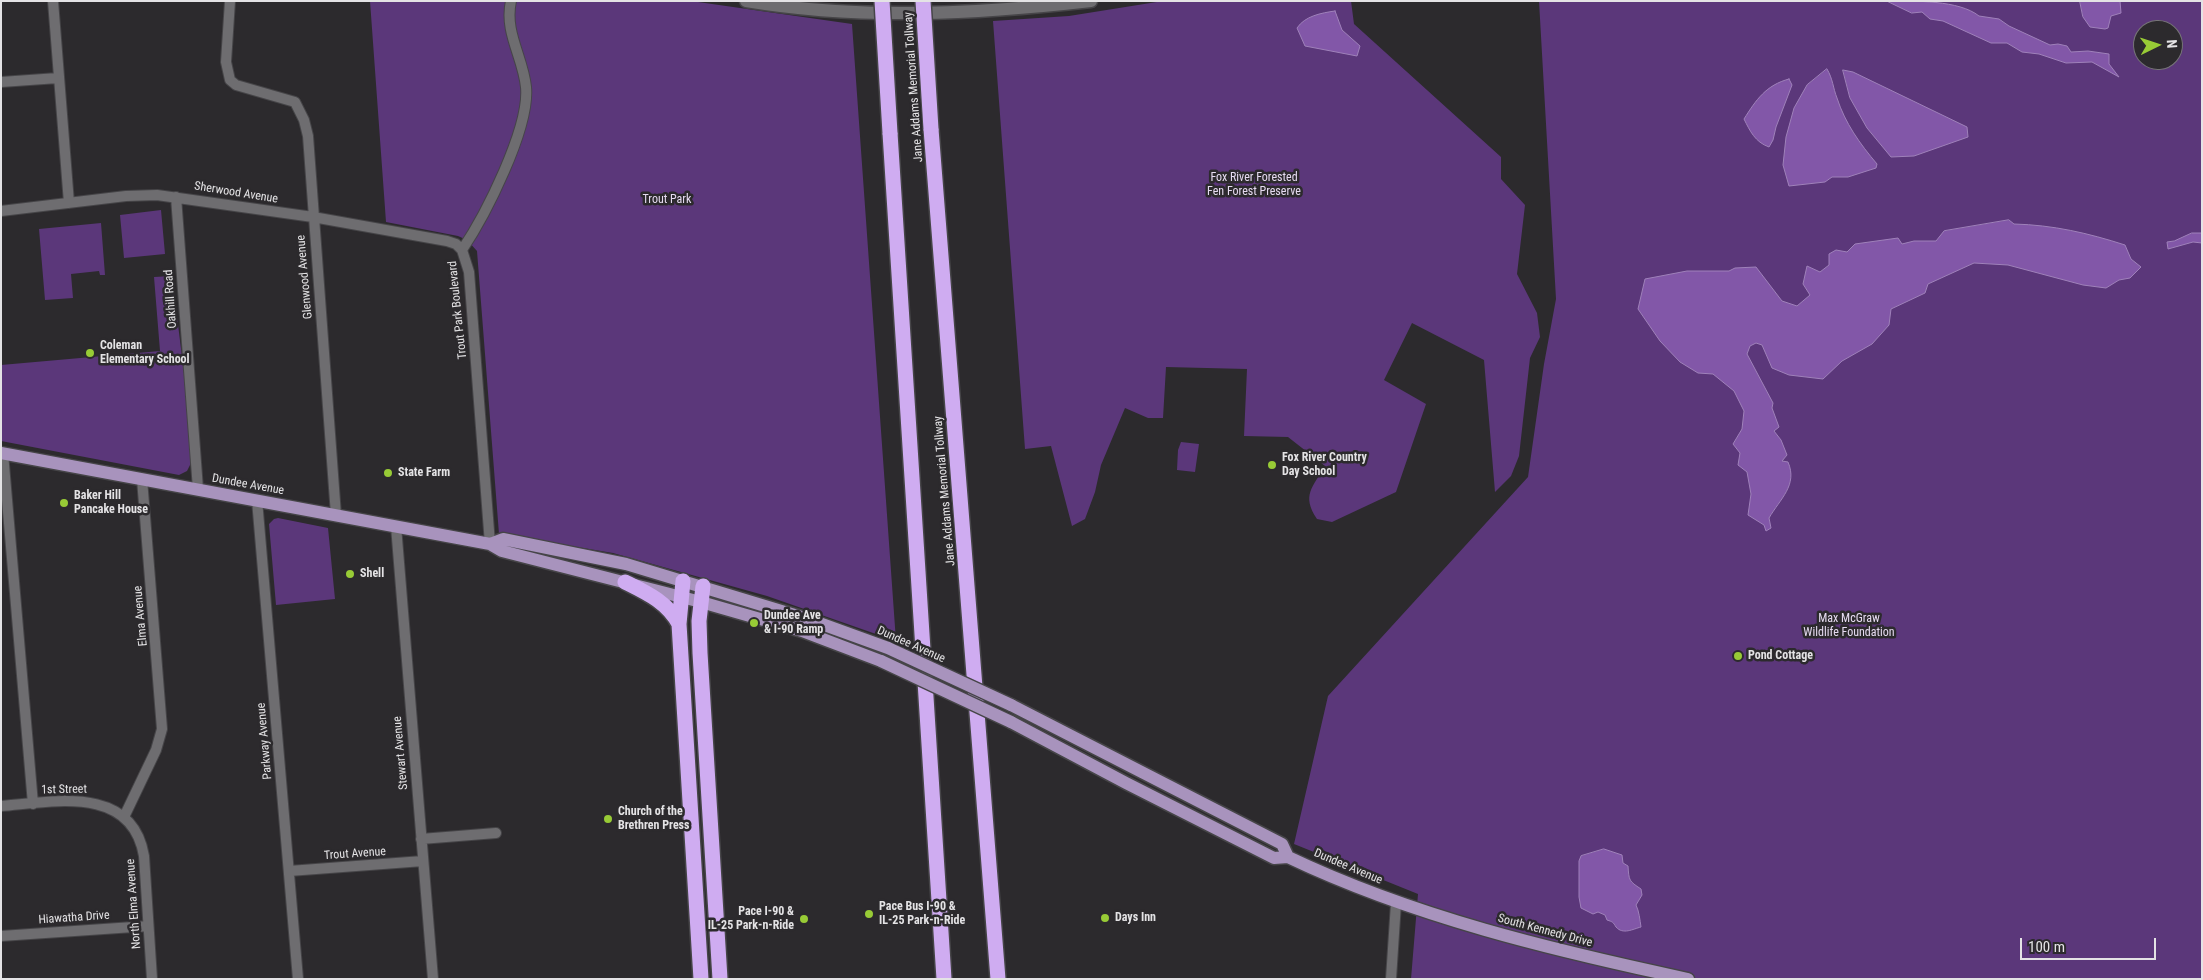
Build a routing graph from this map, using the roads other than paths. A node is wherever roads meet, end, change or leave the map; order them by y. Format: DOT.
graph roads {
  1 [pos="52,1"];
  2 [pos="230,1"];
  3 [pos="512,1"];
  4 [pos="746,1"];
  5 [pos="882,1"];
  6 [pos="923,1"];
  7 [pos="1090,1"];
  8 [pos="58,78"];
  9 [pos="1,82"];
  10 [pos="176,197"];
  11 [pos="69,203"];
  12 [pos="1,211"];
  13 [pos="313,217"];
  14 [pos="462,250"];
  15 [pos="2,453"];
  16 [pos="142,480"];
  17 [pos="198,490"];
  18 [pos="257,500"];
  19 [pos="336,515"];
  20 [pos="396,526"];
  21 [pos="490,544"];
  22 [pos="684,581"];
  23 [pos="625,582"];
  24 [pos="702,586"];
  25 [pos="682,598"];
  26 [pos="701,602"];
  27 [pos="679,624"];
  28 [pos="33,804"];
  29 [pos="1,806"];
  30 [pos="124,817"];
  31 [pos="496,833"];
  32 [pos="421,839"];
  33 [pos="1288,857"];
  34 [pos="423,861"];
  35 [pos="289,871"];
  36 [pos="1396,903"];
  37 [pos="148,926"];
  38 [pos="1,936"];
  39 [pos="152,979"];
  40 [pos="298,979"];
  41 [pos="433,979"];
  42 [pos="701,979"];
  43 [pos="721,979"];
  44 [pos="944,979"];
  45 [pos="998,979"];
  46 [pos="1391,979"];
  47 [pos="1688,979"];
  1 -- 8 [label="street"];
  2 -- 13 [label="street, Glenwood Avenue"];
  3 -- 14 [label="street, Trout Park Boulevard"];
  4 -- 7 [label="street"];
  5 -- 44 [label="highway, bridge"];
  6 -- 45 [label="highway, Jane Addams Memorial Tollway, bridge"];
  8 -- 9 [label="street"];
  8 -- 11 [label="street"];
  10 -- 11 [label="street, Sherwood Avenue"];
  10 -- 13 [label="street, Sherwood Avenue"];
  10 -- 17 [label="street, Oakhill Road"];
  11 -- 12 [label="street, Sherwood Avenue"];
  13 -- 14 [label="street, Sherwood Avenue"];
  13 -- 19 [label="street, Glenwood Avenue"];
  14 -- 21 [label="street, Trout Park Boulevard"];
  15 -- 16 [label="main road, Dundee Avenue"];
  15 -- 28 [label="street"];
  16 -- 17 [label="main road, Dundee Avenue"];
  16 -- 30 [label="street, Elma Avenue"];
  17 -- 18 [label="main road, Dundee Avenue"];
  18 -- 19 [label="main road, Dundee Avenue"];
  18 -- 35 [label="street, Parkway Avenue"];
  19 -- 20 [label="main road, Dundee Avenue"];
  20 -- 21 [label="main road, Dundee Avenue"];
  20 -- 32 [label="street, Stewart Avenue"];
  21 -- 22 [label="main road, Dundee Avenue"];
  21 -- 23 [label="main road, Dundee Avenue"];
  22 -- 24 [label="main road, Dundee Avenue"];
  22 -- 25 [label="highway"];
  23 -- 25 [label="main road, Dundee Avenue"];
  23 -- 27 [label="highway"];
  24 -- 26 [label="highway"];
  24 -- 33 [label="main road, Dundee Avenue, bridge"];
  25 -- 26 [label="main road, Dundee Avenue"];
  25 -- 27 [label="highway"];
  26 -- 33 [label="main road, Dundee Avenue, bridge"];
  26 -- 43 [label="highway"];
  27 -- 42 [label="highway"];
  28 -- 29 [label="street, 1st Street"];
  28 -- 30 [label="street, 1st Street"];
  30 -- 37 [label="street, North Elma Avenue"];
  31 -- 32 [label="street"];
  32 -- 34 [label="street, Stewart Avenue"];
  33 -- 36 [label="main road, Dundee Avenue"];
  34 -- 35 [label="street, Trout Avenue"];
  34 -- 41 [label="street, Stewart Avenue"];
  35 -- 40 [label="street, Parkway Avenue"];
  36 -- 46 [label="street"];
  36 -- 47 [label="main road, South Kennedy Drive"];
  37 -- 38 [label="street, Hiawatha Drive"];
  37 -- 39 [label="street, North Elma Avenue"];
}
